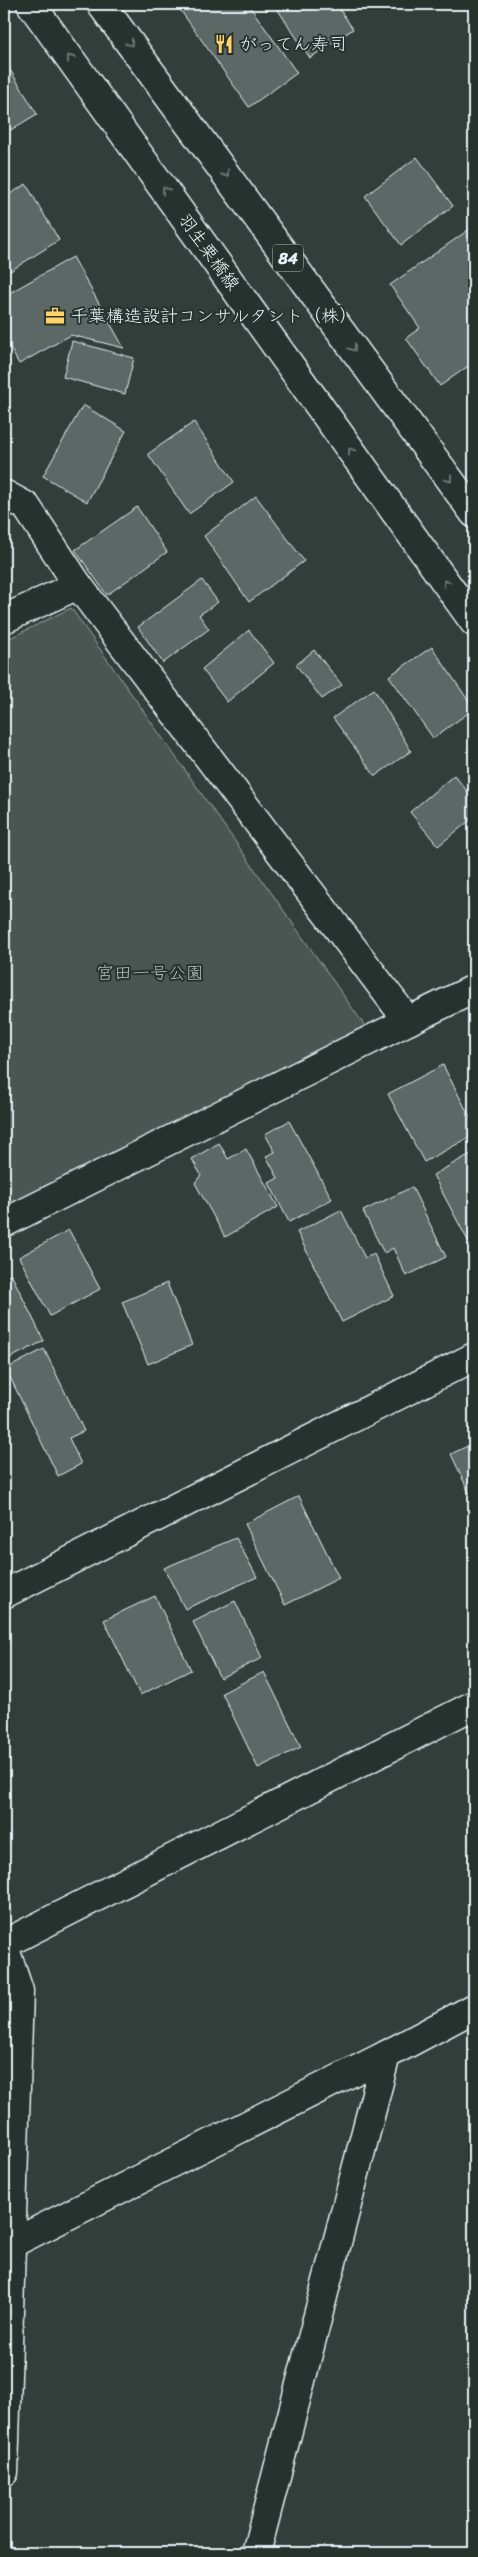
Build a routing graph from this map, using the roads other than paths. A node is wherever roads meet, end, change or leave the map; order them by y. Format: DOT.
graph roads {
  1 [pos="31,4"];
  2 [pos="101,4"];
  3 [pos="4,494"];
  4 [pos="474,513"];
  5 [pos="78,585"];
  6 [pos="4,619"];
  7 [pos="474,622"];
  8 [pos="474,989"];
  9 [pos="408,1021"];
  10 [pos="4,1223"];
  11 [pos="474,1357"];
  12 [pos="4,1594"];
  13 [pos="474,1705"];
  14 [pos="4,1945"];
  15 [pos="474,2008"];
  16 [pos="386,2055"];
  17 [pos="11,2244"];
  18 [pos="4,2472"];
  19 [pos="256,2553"];
  7 -- 1 [label="street, 羽生栗橋線, one-way"];
  2 -- 4 [label="street, 84, one-way"];
  3 -- 5 [label="street"];
  5 -- 6 [label="street"];
  5 -- 9 [label="street"];
  8 -- 9 [label="street"];
  9 -- 10 [label="street"];
  11 -- 12 [label="street"];
  13 -- 14 [label="street"];
  14 -- 17 [label="street"];
  15 -- 16 [label="street"];
  16 -- 17 [label="street"];
  16 -- 19 [label="street"];
  17 -- 18 [label="street"];
}
